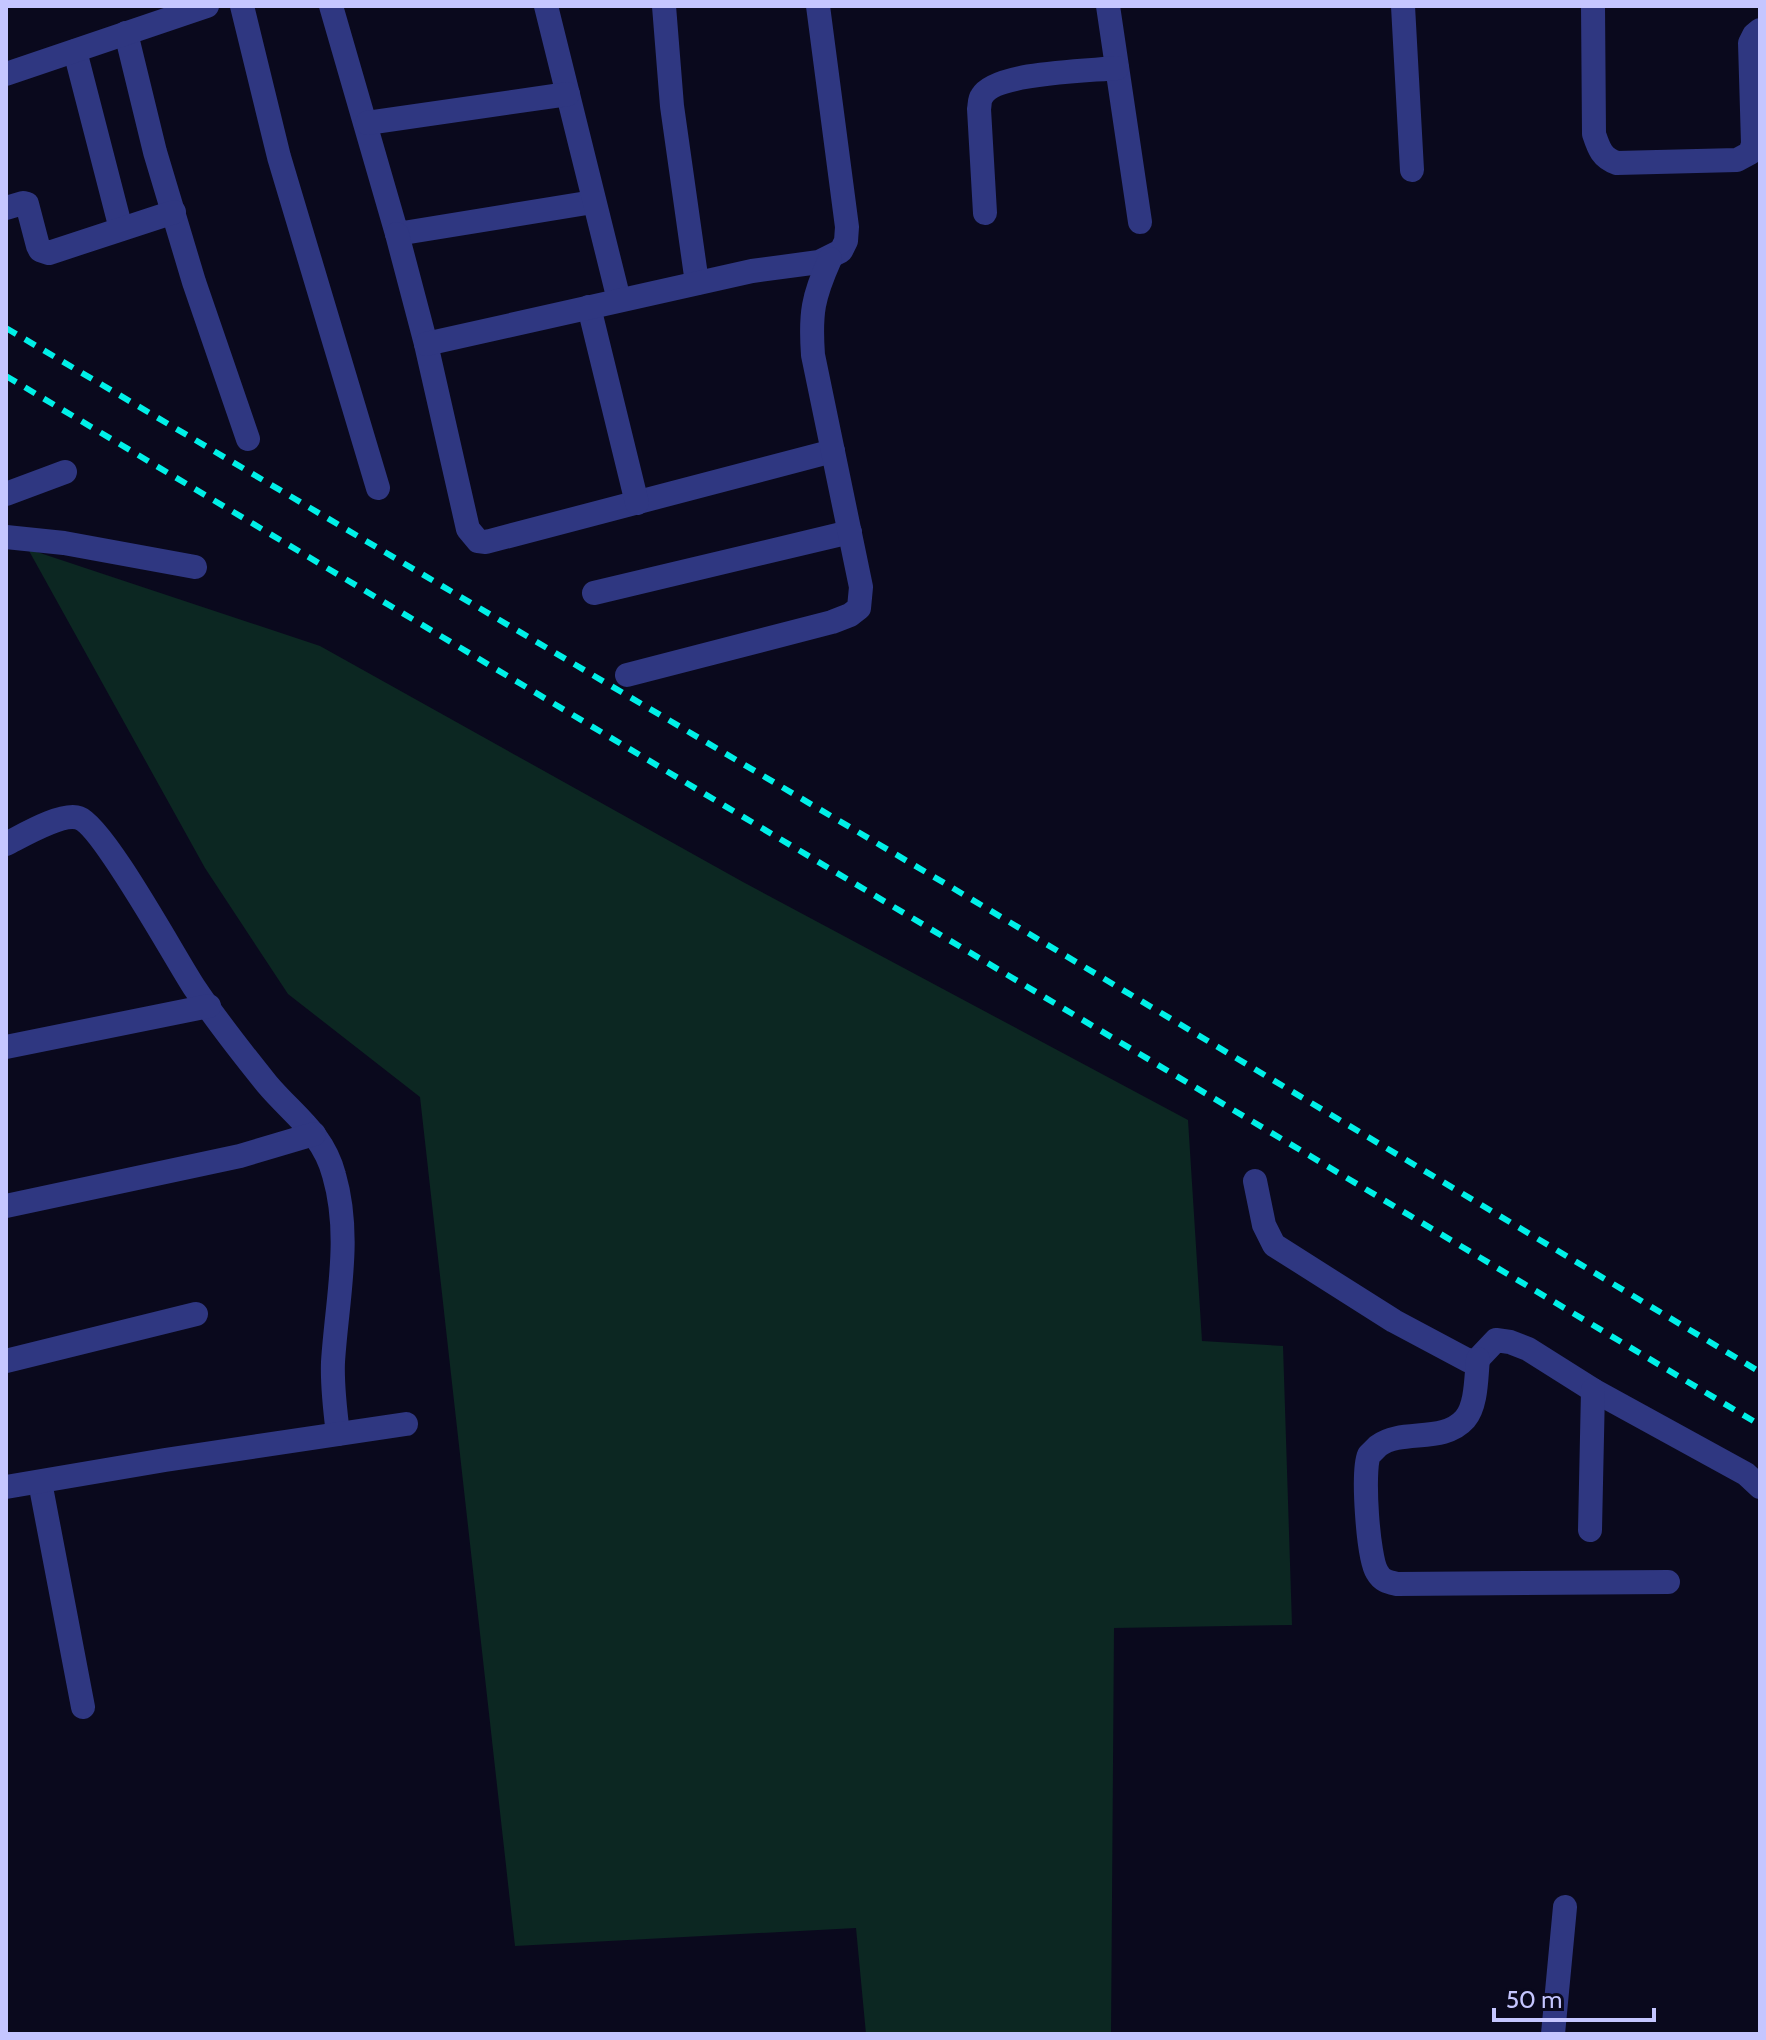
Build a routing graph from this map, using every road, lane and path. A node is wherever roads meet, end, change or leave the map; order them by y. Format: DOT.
graph roads {
  1 [pos="207,6"];
  2 [pos="242,6"];
  3 [pos="331,6"];
  4 [pos="546,6"];
  5 [pos="664,6"];
  6 [pos="818,6"];
  7 [pos="1108,6"];
  8 [pos="1403,6"];
  9 [pos="1593,6"];
  10 [pos="1760,30"];
  11 [pos="126,33"];
  12 [pos="75,51"];
  13 [pos="1117,68"];
  14 [pos="6,74"];
  15 [pos="568,94"];
  16 [pos="367,123"];
  17 [pos="1412,170"];
  18 [pos="593,202"];
  19 [pos="6,208"];
  20 [pos="174,212"];
  21 [pos="985,213"];
  22 [pos="1140,222"];
  23 [pos="121,229"];
  24 [pos="397,234"];
  25 [pos="830,259"];
  26 [pos="697,283"];
  27 [pos="619,300"];
  28 [pos="589,307"];
  29 [pos="426,344"];
  30 [pos="248,439"];
  31 [pos="833,451"];
  32 [pos="65,472"];
  33 [pos="378,488"];
  34 [pos="6,494"];
  35 [pos="637,503"];
  36 [pos="850,532"];
  37 [pos="6,537"];
  38 [pos="195,567"];
  39 [pos="594,593"];
  40 [pos="627,675"];
  41 [pos="6,844"];
  42 [pos="209,1006"];
  43 [pos="6,1047"];
  44 [pos="314,1134"];
  45 [pos="1255,1181"];
  46 [pos="6,1206"];
  47 [pos="196,1314"];
  48 [pos="1478,1359"];
  49 [pos="6,1361"];
  50 [pos="1593,1390"];
  51 [pos="406,1424"];
  52 [pos="338,1434"];
  53 [pos="40,1482"];
  54 [pos="6,1487"];
  55 [pos="1760,1487"];
  56 [pos="1590,1530"];
  57 [pos="1668,1582"];
  58 [pos="83,1707"];
  59 [pos="1565,1907"];
  60 [pos="1553,2034"];
  1 -- 11 [label="street"];
  2 -- 33 [label="street"];
  3 -- 16 [label="street"];
  4 -- 15 [label="street"];
  5 -- 26 [label="street"];
  6 -- 25 [label="street"];
  7 -- 13 [label="street"];
  8 -- 17 [label="street"];
  9 -- 10 [label="street"];
  11 -- 12 [label="street"];
  11 -- 20 [label="street"];
  12 -- 14 [label="street"];
  12 -- 23 [label="street"];
  13 -- 21 [label="street"];
  13 -- 22 [label="street"];
  15 -- 16 [label="street"];
  15 -- 18 [label="street"];
  16 -- 24 [label="street"];
  18 -- 24 [label="street"];
  18 -- 27 [label="street"];
  19 -- 23 [label="street"];
  20 -- 23 [label="street"];
  20 -- 30 [label="street"];
  24 -- 29 [label="street"];
  25 -- 26 [label="street"];
  25 -- 31 [label="street"];
  26 -- 27 [label="street"];
  27 -- 28 [label="street"];
  28 -- 29 [label="street"];
  28 -- 35 [label="street"];
  29 -- 35 [label="street"];
  31 -- 35 [label="street"];
  31 -- 36 [label="street"];
  32 -- 34 [label="street"];
  36 -- 39 [label="street"];
  36 -- 40 [label="street"];
  37 -- 38 [label="street"];
  41 -- 42 [label="street"];
  42 -- 43 [label="street"];
  42 -- 44 [label="street"];
  44 -- 46 [label="street"];
  44 -- 52 [label="street"];
  45 -- 48 [label="street"];
  47 -- 49 [label="street"];
  48 -- 50 [label="street"];
  48 -- 57 [label="street"];
  50 -- 55 [label="street"];
  50 -- 56 [label="street"];
  51 -- 52 [label="street"];
  52 -- 53 [label="street"];
  53 -- 54 [label="street"];
  53 -- 58 [label="street"];
  59 -- 60 [label="street"];
}
